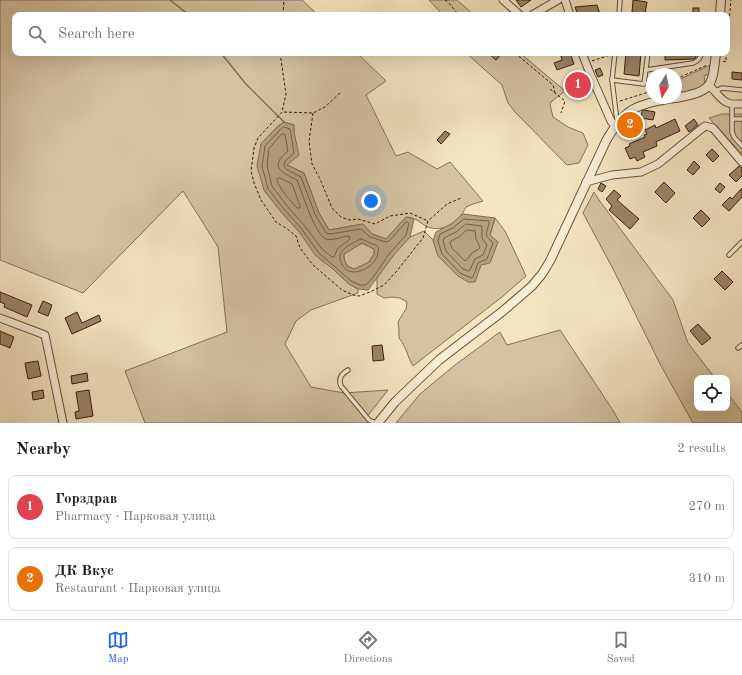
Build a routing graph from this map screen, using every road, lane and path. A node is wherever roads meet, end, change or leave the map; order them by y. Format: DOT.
graph roads {
  1 [pos="284,0"];
  2 [pos="444,0"];
  3 [pos="503,0"];
  4 [pos="558,0"];
  5 [pos="565,0"];
  6 [pos="620,0"];
  7 [pos="721,0"];
  8 [pos="731,0"];
  9 [pos="283,12"];
  10 [pos="455,12"];
  11 [pos="517,12"];
  12 [pos="537,12"];
  13 [pos="569,12"];
  14 [pos="619,12"];
  15 [pos="720,12"];
  16 [pos="730,12"];
  17 [pos="280,56"];
  18 [pos="519,56"];
  19 [pos="583,56"];
  20 [pos="607,56"];
  21 [pos="615,56"];
  22 [pos="648,56"];
  23 [pos="700,56"];
  24 [pos="726,56"];
  25 [pos="716,57"];
  26 [pos="586,63"];
  27 [pos="646,68"];
  28 [pos="659,68"];
  29 [pos="646,70"];
  30 [pos="682,76"];
  31 [pos="612,80"];
  32 [pos="550,89"];
  33 [pos="712,89"];
  34 [pos="742,90"];
  35 [pos="340,92"];
  36 [pos="555,93"];
  37 [pos="646,93"];
  38 [pos="682,96"];
  39 [pos="615,103"];
  40 [pos="646,104"];
  41 [pos="732,104"];
  42 [pos="742,104"];
  43 [pos="282,112"];
  44 [pos="313,113"];
  45 [pos="561,113"];
  46 [pos="732,119"];
  47 [pos="742,119"];
  48 [pos="616,124"];
  49 [pos="742,146"];
  50 [pos="742,162"];
  51 [pos="586,182"];
  52 [pos="461,198"];
  53 [pos="428,221"];
  54 [pos="742,242"];
  55 [pos="729,255"];
  56 [pos="0,318"];
  57 [pos="742,345"];
  58 [pos="738,348"];
  59 [pos="348,370"];
  60 [pos="63,423"];
  61 [pos="377,423"];
  1 -- 9 [label="path"];
  2 -- 10 [label="path"];
  3 -- 11 [label="street"];
  4 -- 12 [label="street"];
  5 -- 13 [label="street"];
  6 -- 14 [label="lane"];
  7 -- 15 [label="street"];
  8 -- 16 [label="path"];
  17 -- 43 [label="path"];
  18 -- 36 [label="path"];
  19 -- 26 [label="street"];
  20 -- 26 [label="path"];
  21 -- 31 [label="lane"];
  22 -- 27 [label="lane"];
  23 -- 28 [label="lane"];
  24 -- 25 [label="path"];
  25 -- 30 [label="path"];
  25 -- 33 [label="street"];
  26 -- 48 [label="street"];
  29 -- 31 [label="lane"];
  31 -- 39 [label="lane"];
  32 -- 36 [label="path"];
  33 -- 34 [label="lane"];
  33 -- 38 [label="street"];
  33 -- 41 [label="street"];
  35 -- 44 [label="path"];
  36 -- 45 [label="path"];
  37 -- 39 [label="path"];
  39 -- 48 [label="lane"];
  40 -- 48 [label="street"];
  41 -- 42 [label="street"];
  41 -- 46 [label="lane"];
  43 -- 44 [label="path"];
  43 -- 53 [label="path"];
  44 -- 53 [label="path"];
  46 -- 47 [label="lane"];
  46 -- 49 [label="lane"];
  48 -- 51 [label="street"];
  50 -- 51 [label="street"];
  51 -- 61 [label="street"];
  52 -- 53 [label="path"];
  54 -- 55 [label="lane"];
  56 -- 60 [label="street"];
  57 -- 58 [label="lane"];
  59 -- 61 [label="lane"];
}
